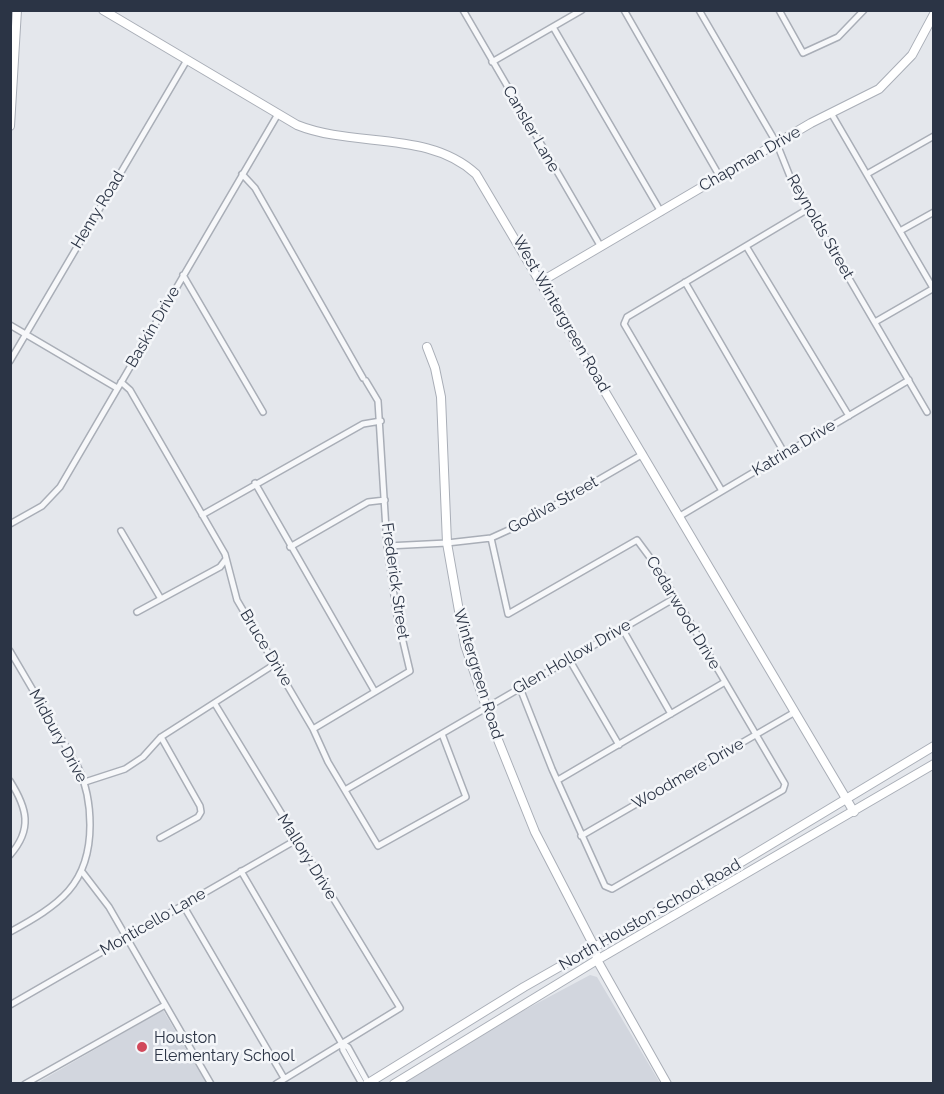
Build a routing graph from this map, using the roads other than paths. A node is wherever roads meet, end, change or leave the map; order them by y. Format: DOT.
graph roads {
  1 [pos="17,10"];
  2 [pos="103,10"];
  3 [pos="463,10"];
  4 [pos="582,10"];
  5 [pos="624,10"];
  6 [pos="699,10"];
  7 [pos="779,10"];
  8 [pos="864,10"];
  9 [pos="933,14"];
  10 [pos="553,27"];
  11 [pos="187,60"];
  12 [pos="492,62"];
  13 [pos="831,113"];
  14 [pos="278,114"];
  15 [pos="10,126"];
  16 [pos="933,135"];
  17 [pos="777,144"];
  18 [pos="242,174"];
  19 [pos="867,174"];
  20 [pos="720,177"];
  21 [pos="808,209"];
  22 [pos="661,212"];
  23 [pos="933,212"];
  24 [pos="900,231"];
  25 [pos="746,246"];
  26 [pos="601,247"];
  27 [pos="183,274"];
  28 [pos="542,282"];
  29 [pos="685,282"];
  30 [pos="933,288"];
  31 [pos="875,322"];
  32 [pos="10,325"];
  33 [pos="26,334"];
  34 [pos="427,347"];
  35 [pos="10,361"];
  36 [pos="909,380"];
  37 [pos="119,385"];
  38 [pos="263,412"];
  39 [pos="927,412"];
  40 [pos="849,416"];
  41 [pos="381,421"];
  42 [pos="643,454"];
  43 [pos="785,454"];
  44 [pos="255,483"];
  45 [pos="722,491"];
  46 [pos="385,500"];
  47 [pos="202,514"];
  48 [pos="680,516"];
  49 [pos="10,524"];
  50 [pos="121,531"];
  51 [pos="491,538"];
  52 [pos="447,543"];
  53 [pos="387,546"];
  54 [pos="290,547"];
  55 [pos="226,559"];
  56 [pos="675,598"];
  57 [pos="160,599"];
  58 [pos="137,612"];
  59 [pos="622,628"];
  60 [pos="10,651"];
  61 [pos="569,659"];
  62 [pos="275,664"];
  63 [pos="725,682"];
  64 [pos="520,688"];
  65 [pos="375,692"];
  66 [pos="214,704"];
  67 [pos="486,707"];
  68 [pos="795,712"];
  69 [pos="671,714"];
  70 [pos="314,729"];
  71 [pos="442,734"];
  72 [pos="756,734"];
  73 [pos="160,737"];
  74 [pos="619,745"];
  75 [pos="933,746"];
  76 [pos="933,764"];
  77 [pos="558,780"];
  78 [pos="10,781"];
  79 [pos="85,782"];
  80 [pos="345,790"];
  81 [pos="847,800"];
  82 [pos="854,812"];
  83 [pos="581,836"];
  84 [pos="160,838"];
  85 [pos="296,840"];
  86 [pos="10,855"];
  87 [pos="241,871"];
  88 [pos="83,873"];
  89 [pos="183,905"];
  90 [pos="10,932"];
  91 [pos="127,938"];
  92 [pos="595,948"];
  93 [pos="597,960"];
  94 [pos="10,1005"];
  95 [pos="165,1005"];
  96 [pos="342,1044"];
  97 [pos="284,1078"];
  98 [pos="25,1083"];
  99 [pos="211,1083"];
  100 [pos="276,1083"];
  101 [pos="367,1083"];
  102 [pos="394,1083"];
  103 [pos="667,1083"];
  1 -- 15 [label="main road"];
  2 -- 11 [label="main road, West Wintergreen Road"];
  3 -- 12 [label="street, Cansler Lane"];
  4 -- 10 [label="street"];
  5 -- 20 [label="street"];
  6 -- 17 [label="street, Reynolds Street"];
  7 -- 8 [label="street"];
  9 -- 13 [label="main road, Chapman Drive"];
  10 -- 12 [label="street"];
  10 -- 22 [label="street"];
  11 -- 14 [label="main road, West Wintergreen Road"];
  11 -- 33 [label="street, Henry Road"];
  12 -- 26 [label="street, Cansler Lane"];
  13 -- 17 [label="main road, Chapman Drive"];
  13 -- 19 [label="street"];
  14 -- 18 [label="street, Baskin Drive"];
  14 -- 28 [label="main road, West Wintergreen Road"];
  16 -- 19 [label="street"];
  17 -- 20 [label="main road, Chapman Drive"];
  17 -- 21 [label="street, Reynolds Street"];
  18 -- 27 [label="street, Baskin Drive"];
  18 -- 41 [label="street, Frederick Street"];
  19 -- 24 [label="street"];
  20 -- 22 [label="main road, Chapman Drive"];
  21 -- 25 [label="street"];
  21 -- 31 [label="street, Reynolds Street"];
  22 -- 26 [label="main road, Chapman Drive"];
  23 -- 24 [label="street"];
  24 -- 30 [label="street"];
  25 -- 29 [label="street"];
  25 -- 40 [label="street"];
  26 -- 28 [label="main road, Chapman Drive"];
  27 -- 37 [label="street, Baskin Drive"];
  27 -- 38 [label="street"];
  28 -- 42 [label="main road, West Wintergreen Road"];
  29 -- 43 [label="street"];
  29 -- 45 [label="street"];
  30 -- 31 [label="street"];
  31 -- 36 [label="street, Reynolds Street"];
  32 -- 33 [label="street, Bruce Drive"];
  33 -- 35 [label="street, Henry Road"];
  33 -- 37 [label="street, Bruce Drive"];
  34 -- 52 [label="main road, Wintergreen Road"];
  36 -- 39 [label="street, Reynolds Street"];
  36 -- 40 [label="street, Katrina Drive"];
  37 -- 47 [label="street, Bruce Drive"];
  37 -- 49 [label="street, Baskin Drive"];
  40 -- 43 [label="street, Katrina Drive"];
  41 -- 44 [label="street"];
  41 -- 46 [label="street, Frederick Street"];
  42 -- 48 [label="main road, West Wintergreen Road"];
  42 -- 51 [label="street, Godiva Street"];
  43 -- 45 [label="street, Katrina Drive"];
  44 -- 47 [label="street"];
  44 -- 54 [label="street"];
  45 -- 48 [label="street, Katrina Drive"];
  46 -- 53 [label="street, Frederick Street"];
  46 -- 54 [label="street"];
  47 -- 55 [label="street, Bruce Drive"];
  48 -- 68 [label="main road, West Wintergreen Road"];
  50 -- 57 [label="street"];
  51 -- 52 [label="street, Godiva Street"];
  51 -- 56 [label="street, Cedarwood Drive"];
  52 -- 53 [label="street, Godiva Street"];
  52 -- 67 [label="main road, Wintergreen Road"];
  53 -- 65 [label="street, Frederick Street"];
  54 -- 65 [label="street"];
  55 -- 57 [label="street"];
  55 -- 62 [label="street, Bruce Drive"];
  56 -- 59 [label="street, Glen Hollow Drive"];
  56 -- 63 [label="street, Cedarwood Drive"];
  57 -- 58 [label="street"];
  59 -- 61 [label="street, Glen Hollow Drive"];
  59 -- 69 [label="street"];
  60 -- 79 [label="street, Midbury Drive"];
  61 -- 64 [label="street, Glen Hollow Drive"];
  61 -- 74 [label="street"];
  62 -- 66 [label="street"];
  62 -- 70 [label="street, Bruce Drive"];
  63 -- 69 [label="street"];
  63 -- 72 [label="street, Cedarwood Drive"];
  64 -- 67 [label="street, Glen Hollow Drive"];
  64 -- 77 [label="street"];
  65 -- 70 [label="street, Frederick Street"];
  66 -- 73 [label="street"];
  66 -- 85 [label="street, Mallory Drive"];
  67 -- 71 [label="street, Glen Hollow Drive"];
  67 -- 92 [label="main road, Wintergreen Road"];
  68 -- 72 [label="street, Woodmere Drive"];
  68 -- 81 [label="main road, West Wintergreen Road"];
  69 -- 74 [label="street"];
  70 -- 80 [label="street, Bruce Drive"];
  71 -- 80 [label="street, Glen Hollow Drive"];
  71 -- 80 [label="street, Bruce Drive"];
  72 -- 83 [label="street, Woodmere Drive"];
  72 -- 83 [label="street, Cedarwood Drive"];
  73 -- 79 [label="street"];
  73 -- 84 [label="street"];
  74 -- 77 [label="street"];
  75 -- 81 [label="main road, North Houston School Road"];
  76 -- 82 [label="main road, North Houston School Road"];
  77 -- 83 [label="street"];
  78 -- 86 [label="street"];
  79 -- 88 [label="street, Midbury Drive"];
  81 -- 82 [label="main road, West Wintergreen Road"];
  81 -- 92 [label="main road, North Houston School Road"];
  82 -- 93 [label="main road, North Houston School Road"];
  85 -- 87 [label="street, Monticello Lane"];
  85 -- 96 [label="street, Mallory Drive"];
  87 -- 89 [label="street, Monticello Lane"];
  87 -- 96 [label="street"];
  88 -- 90 [label="street"];
  88 -- 91 [label="street"];
  89 -- 91 [label="street, Monticello Lane"];
  89 -- 97 [label="street"];
  91 -- 94 [label="street, Monticello Lane"];
  91 -- 95 [label="street"];
  92 -- 93 [label="main road"];
  92 -- 101 [label="main road, North Houston School Road"];
  93 -- 102 [label="main road, North Houston School Road"];
  93 -- 103 [label="main road"];
  95 -- 98 [label="street"];
  95 -- 99 [label="street"];
  96 -- 97 [label="street"];
  96 -- 101 [label="street"];
  97 -- 100 [label="street"];
}
